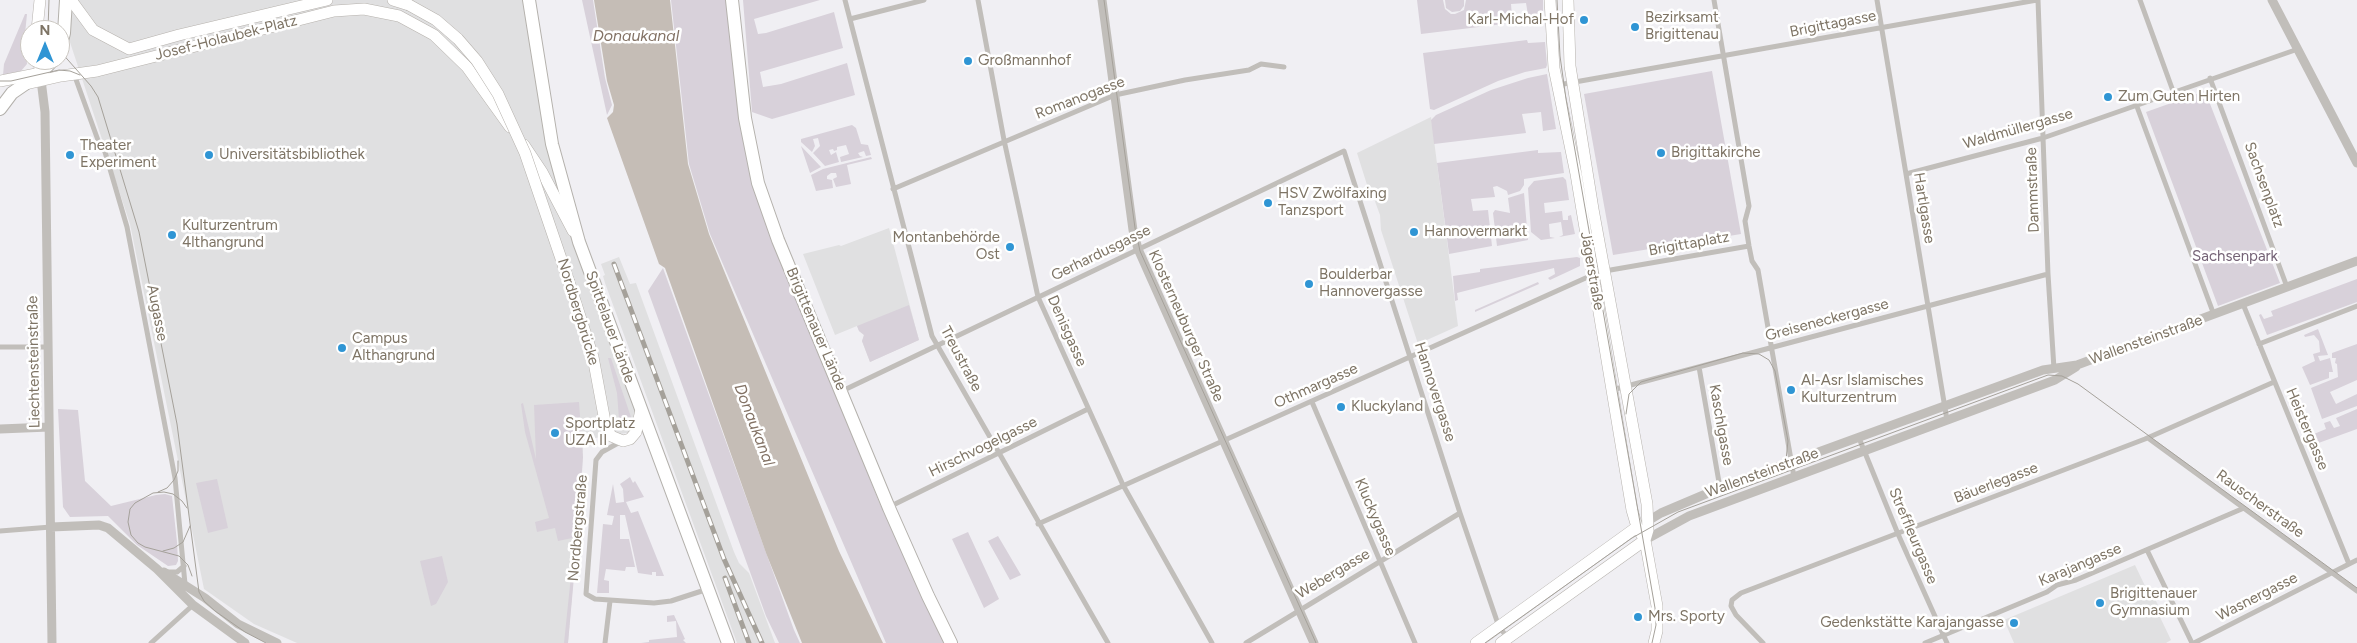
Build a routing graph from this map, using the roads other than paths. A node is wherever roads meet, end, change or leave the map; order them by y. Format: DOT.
graph roads {
  1 [pos="40,0"];
  2 [pos="66,0"];
  3 [pos="71,0"];
  4 [pos="394,0"];
  5 [pos="529,0"];
  6 [pos="732,0"];
  7 [pos="845,0"];
  8 [pos="924,0"];
  9 [pos="978,0"];
  10 [pos="1102,0"];
  11 [pos="1550,0"];
  12 [pos="1568,0"];
  13 [pos="1714,0"];
  14 [pos="1877,0"];
  15 [pos="2038,0"];
  16 [pos="2140,0"];
  17 [pos="2272,0"];
  18 [pos="322,1"];
  19 [pos="292,8"];
  20 [pos="321,14"];
  21 [pos="38,20"];
  22 [pos="65,20"];
  23 [pos="850,20"];
  24 [pos="296,21"];
  25 [pos="1882,27"];
  26 [pos="2298,49"];
  27 [pos="129,50"];
  28 [pos="1723,57"];
  29 [pos="131,62"];
  30 [pos="1284,66"];
  31 [pos="40,70"];
  32 [pos="46,70"];
  33 [pos="74,74"];
  34 [pos="41,77"];
  35 [pos="2210,78"];
  36 [pos="0,81"];
  37 [pos="1573,84"];
  38 [pos="1558,85"];
  39 [pos="2173,91"];
  40 [pos="1115,95"];
  41 [pos="2136,104"];
  42 [pos="0,109"];
  43 [pos="2043,138"];
  44 [pos="1004,140"];
  45 [pos="1344,151"];
  46 [pos="2357,163"];
  47 [pos="1906,174"];
  48 [pos="893,189"];
  49 [pos="578,242"];
  50 [pos="1749,246"];
  51 [pos="1138,249"];
  52 [pos="2357,261"];
  53 [pos="1599,273"];
  54 [pos="2048,274"];
  55 [pos="2287,288"];
  56 [pos="1038,297"];
  57 [pos="2243,304"];
  58 [pos="1928,306"];
  59 [pos="2357,306"];
  60 [pos="2214,315"];
  61 [pos="2259,344"];
  62 [pos="937,345"];
  63 [pos="47,346"];
  64 [pos="0,347"];
  65 [pos="1770,349"];
  66 [pos="1411,357"];
  67 [pos="2077,365"];
  68 [pos="1699,367"];
  69 [pos="2054,368"];
  70 [pos="2061,377"];
  71 [pos="2274,382"];
  72 [pos="1626,386"];
  73 [pos="1612,390"];
  74 [pos="841,391"];
  75 [pos="1312,402"];
  76 [pos="1944,407"];
  77 [pos="1088,409"];
  78 [pos="641,410"];
  79 [pos="1947,421"];
  80 [pos="49,427"];
  81 [pos="0,429"];
  82 [pos="1859,438"];
  83 [pos="2148,438"];
  84 [pos="623,441"];
  85 [pos="1222,442"];
  86 [pos="1864,452"];
  87 [pos="1000,454"];
  88 [pos="1791,463"];
  89 [pos="1794,478"];
  90 [pos="1123,486"];
  91 [pos="1720,488"];
  92 [pos="889,508"];
  93 [pos="2244,508"];
  94 [pos="1460,513"];
  95 [pos="1648,520"];
  96 [pos="1038,524"];
  97 [pos="51,527"];
  98 [pos="1637,527"];
  99 [pos="0,530"];
  100 [pos="1898,534"];
  101 [pos="1645,540"];
  102 [pos="2147,550"];
  103 [pos="2357,560"];
  104 [pos="1380,561"];
  105 [pos="2350,564"];
  106 [pos="184,566"];
  107 [pos="157,569"];
  108 [pos="2332,573"];
  109 [pos="185,584"];
  110 [pos="708,589"];
  111 [pos="2357,591"];
  112 [pos="610,602"];
  113 [pos="193,606"];
  114 [pos="1298,610"];
  115 [pos="1499,627"];
  116 [pos="1944,636"];
  117 [pos="1505,640"];
  118 [pos="52,643"];
  119 [pos="152,643"];
  120 [pos="245,643"];
  121 [pos="277,643"];
  122 [pos="605,643"];
  123 [pos="728,643"];
  124 [pos="952,643"];
  125 [pos="1108,643"];
  126 [pos="1212,643"];
  127 [pos="1246,643"];
  128 [pos="1314,643"];
  129 [pos="1415,643"];
  130 [pos="1476,643"];
  131 [pos="1654,643"];
  132 [pos="1763,643"];
  133 [pos="1926,643"];
  134 [pos="1947,643"];
  135 [pos="2193,643"];
  1 -- 21 [label="main road"];
  2 -- 22 [label="main road"];
  3 -- 27 [label="main road"];
  4 -- 84 [label="main road, Nordbergbrücke, bridge"];
  5 -- 49 [label="main road, Spittelauer Lände"];
  6 -- 74 [label="main road, Brigittenauer Lände"];
  7 -- 23 [label="street, Treustraße"];
  8 -- 23 [label="street"];
  9 -- 44 [label="street, Denisgasse"];
  10 -- 40 [label="street, Klosterneuburger Straße"];
  11 -- 38 [label="main road, Jägerstraße"];
  12 -- 37 [label="main road, Jägerstraße"];
  13 -- 28 [label="street, Brigittaplatz"];
  14 -- 25 [label="street, Hartlgasse"];
  15 -- 25 [label="street, Brigittagasse"];
  15 -- 43 [label="street, Dammstraße"];
  16 -- 39 [label="street"];
  17 -- 26 [label="street"];
  18 -- 19 [label="main road, Josef-Holaubek-Platz"];
  19 -- 24 [label="main road"];
  19 -- 27 [label="main road, Josef-Holaubek-Platz"];
  20 -- 24 [label="main road, Josef-Holaubek-Platz"];
  20 -- 49 [label="main road, Nordbergbrücke"];
  23 -- 48 [label="street, Treustraße"];
  24 -- 29 [label="main road, Josef-Holaubek-Platz"];
  25 -- 28 [label="street, Brigittagasse"];
  25 -- 47 [label="street, Hartlgasse"];
  26 -- 35 [label="street"];
  26 -- 46 [label="street"];
  27 -- 29 [label="street"];
  28 -- 37 [label="street"];
  28 -- 50 [label="street, Brigittaplatz"];
  29 -- 33 [label="main road, Josef-Holaubek-Platz"];
  30 -- 40 [label="street, Romanogasse"];
  31 -- 34 [label="main road"];
  32 -- 34 [label="main road"];
  33 -- 34 [label="main road, Josef-Holaubek-Platz"];
  33 -- 106 [label="street, Augasse"];
  34 -- 36 [label="main road, Josef-Holaubek-Platz"];
  34 -- 42 [label="main road"];
  34 -- 63 [label="street, Liechtensteinstraße"];
  35 -- 39 [label="street"];
  35 -- 55 [label="street, Sachsenplatz"];
  37 -- 38 [label="street"];
  37 -- 53 [label="main road, Jägerstraße"];
  38 -- 53 [label="main road, Jägerstraße"];
  39 -- 41 [label="street"];
  40 -- 44 [label="street, Romanogasse"];
  40 -- 51 [label="street, Klosterneuburger Straße"];
  41 -- 43 [label="street, Waldmüllergasse"];
  41 -- 60 [label="street"];
  43 -- 47 [label="street, Waldmüllergasse"];
  43 -- 54 [label="street, Dammstraße"];
  44 -- 48 [label="street, Romanogasse"];
  44 -- 56 [label="street, Denisgasse"];
  45 -- 51 [label="street, Gerhardusgasse"];
  45 -- 66 [label="street, Hannovergasse"];
  47 -- 58 [label="street, Hartlgasse"];
  48 -- 62 [label="street, Treustraße"];
  49 -- 78 [label="main road, Spittelauer Lände"];
  50 -- 53 [label="street, Brigittaplatz"];
  50 -- 65 [label="street"];
  51 -- 56 [label="street, Gerhardusgasse"];
  51 -- 85 [label="street, Klosterneuburger Straße"];
  52 -- 55 [label="street"];
  53 -- 66 [label="street, Othmargasse"];
  53 -- 72 [label="main road, Jägerstraße"];
  53 -- 73 [label="main road, Jägerstraße"];
  54 -- 58 [label="street, Greiseneckergasse"];
  54 -- 69 [label="street, Dammstraße"];
  55 -- 57 [label="street"];
  56 -- 62 [label="street, Gerhardusgasse"];
  56 -- 77 [label="street, Denisgasse"];
  57 -- 60 [label="street"];
  57 -- 61 [label="street, Heistergasse"];
  58 -- 65 [label="street, Greiseneckergasse"];
  58 -- 76 [label="street, Hartlgasse"];
  59 -- 61 [label="street"];
  60 -- 67 [label="street, Wallensteinstraße"];
  61 -- 71 [label="street, Heistergasse"];
  62 -- 74 [label="street, Gerhardusgasse"];
  62 -- 87 [label="street, Treustraße"];
  63 -- 64 [label="street"];
  63 -- 80 [label="street, Liechtensteinstraße"];
  65 -- 68 [label="street, Greiseneckergasse"];
  65 -- 88 [label="street"];
  66 -- 75 [label="street, Othmargasse"];
  66 -- 94 [label="street, Hannovergasse"];
  67 -- 69 [label="street, Wallensteinstraße"];
  67 -- 70 [label="street, Wallensteinstraße"];
  68 -- 72 [label="street, Greiseneckergasse"];
  68 -- 91 [label="street, Kaschlgasse"];
  69 -- 70 [label="street"];
  69 -- 76 [label="street, Wallensteinstraße"];
  70 -- 79 [label="street, Wallensteinstraße"];
  71 -- 83 [label="street, Bäuerlegasse"];
  71 -- 105 [label="street, Heistergasse"];
  72 -- 73 [label="street, Greiseneckergasse"];
  72 -- 95 [label="main road, Jägerstraße"];
  73 -- 98 [label="main road, Jägerstraße"];
  74 -- 92 [label="main road, Brigittenauer Lände"];
  75 -- 85 [label="street, Othmargasse"];
  75 -- 104 [label="street, Kluckygasse"];
  76 -- 79 [label="street, Hartlgasse"];
  76 -- 82 [label="street, Wallensteinstraße"];
  77 -- 87 [label="street, Hirschvogelgasse"];
  77 -- 90 [label="street, Denisgasse"];
  78 -- 84 [label="main road"];
  78 -- 110 [label="main road, Spittelauer Lände"];
  79 -- 86 [label="street, Wallensteinstraße"];
  80 -- 81 [label="street"];
  80 -- 97 [label="street, Liechtensteinstraße"];
  82 -- 86 [label="street, Streffleurgasse"];
  82 -- 88 [label="street, Wallensteinstraße"];
  83 -- 93 [label="street, Rauscherstraße"];
  83 -- 100 [label="street, Bäuerlegasse"];
  84 -- 112 [label="street, Nordbergstraße"];
  85 -- 90 [label="street, Othmargasse"];
  85 -- 114 [label="street, Klosterneuburger Straße"];
  86 -- 89 [label="street, Wallensteinstraße"];
  86 -- 100 [label="street, Streffleurgasse"];
  87 -- 92 [label="street, Hirschvogelgasse"];
  87 -- 96 [label="street, Treustraße"];
  88 -- 89 [label="street"];
  88 -- 91 [label="street, Wallensteinstraße"];
  89 -- 101 [label="street, Wallensteinstraße"];
  90 -- 96 [label="street, Othmargasse"];
  90 -- 126 [label="street, Denisgasse"];
  91 -- 95 [label="street, Wallensteinstraße"];
  92 -- 124 [label="main road, Brigittenauer Lände"];
  93 -- 102 [label="street, Karajangasse"];
  93 -- 108 [label="street, Rauscherstraße"];
  94 -- 104 [label="street, Webergasse"];
  94 -- 115 [label="street, Hannovergasse"];
  95 -- 98 [label="street, Wallensteinstraße"];
  95 -- 101 [label="main road, Jägerstraße"];
  96 -- 125 [label="street, Treustraße"];
  97 -- 99 [label="street"];
  97 -- 107 [label="street"];
  97 -- 118 [label="street, Liechtensteinstraße"];
  98 -- 101 [label="main road, Jägerstraße"];
  98 -- 115 [label="main road, Wallensteinstraße"];
  100 -- 116 [label="street, Streffleurgasse"];
  100 -- 132 [label="street, Bäuerlegasse"];
  101 -- 117 [label="main road, Wallensteinstraße"];
  101 -- 131 [label="main road, Jägerstraße"];
  102 -- 116 [label="street, Karajangasse"];
  102 -- 135 [label="street"];
  103 -- 105 [label="street, Wasnergasse"];
  104 -- 114 [label="street, Webergasse"];
  104 -- 129 [label="street, Kluckygasse"];
  105 -- 108 [label="street, Wasnergasse"];
  106 -- 107 [label="street"];
  106 -- 109 [label="street, Augasse"];
  107 -- 109 [label="street"];
  107 -- 113 [label="street"];
  108 -- 111 [label="street, Rauscherstraße"];
  108 -- 135 [label="street, Wasnergasse"];
  109 -- 113 [label="street"];
  109 -- 121 [label="street"];
  110 -- 112 [label="street"];
  110 -- 123 [label="main road, Spittelauer Lände"];
  112 -- 122 [label="street"];
  113 -- 119 [label="street"];
  113 -- 120 [label="street"];
  114 -- 127 [label="street, Webergasse"];
  114 -- 128 [label="street, Klosterneuburger Straße"];
  115 -- 117 [label="street, Hannovergasse"];
  115 -- 130 [label="main road, Wallensteinstraße"];
  116 -- 133 [label="street, Karajangasse"];
  116 -- 134 [label="street, Streffleurgasse"];
}
